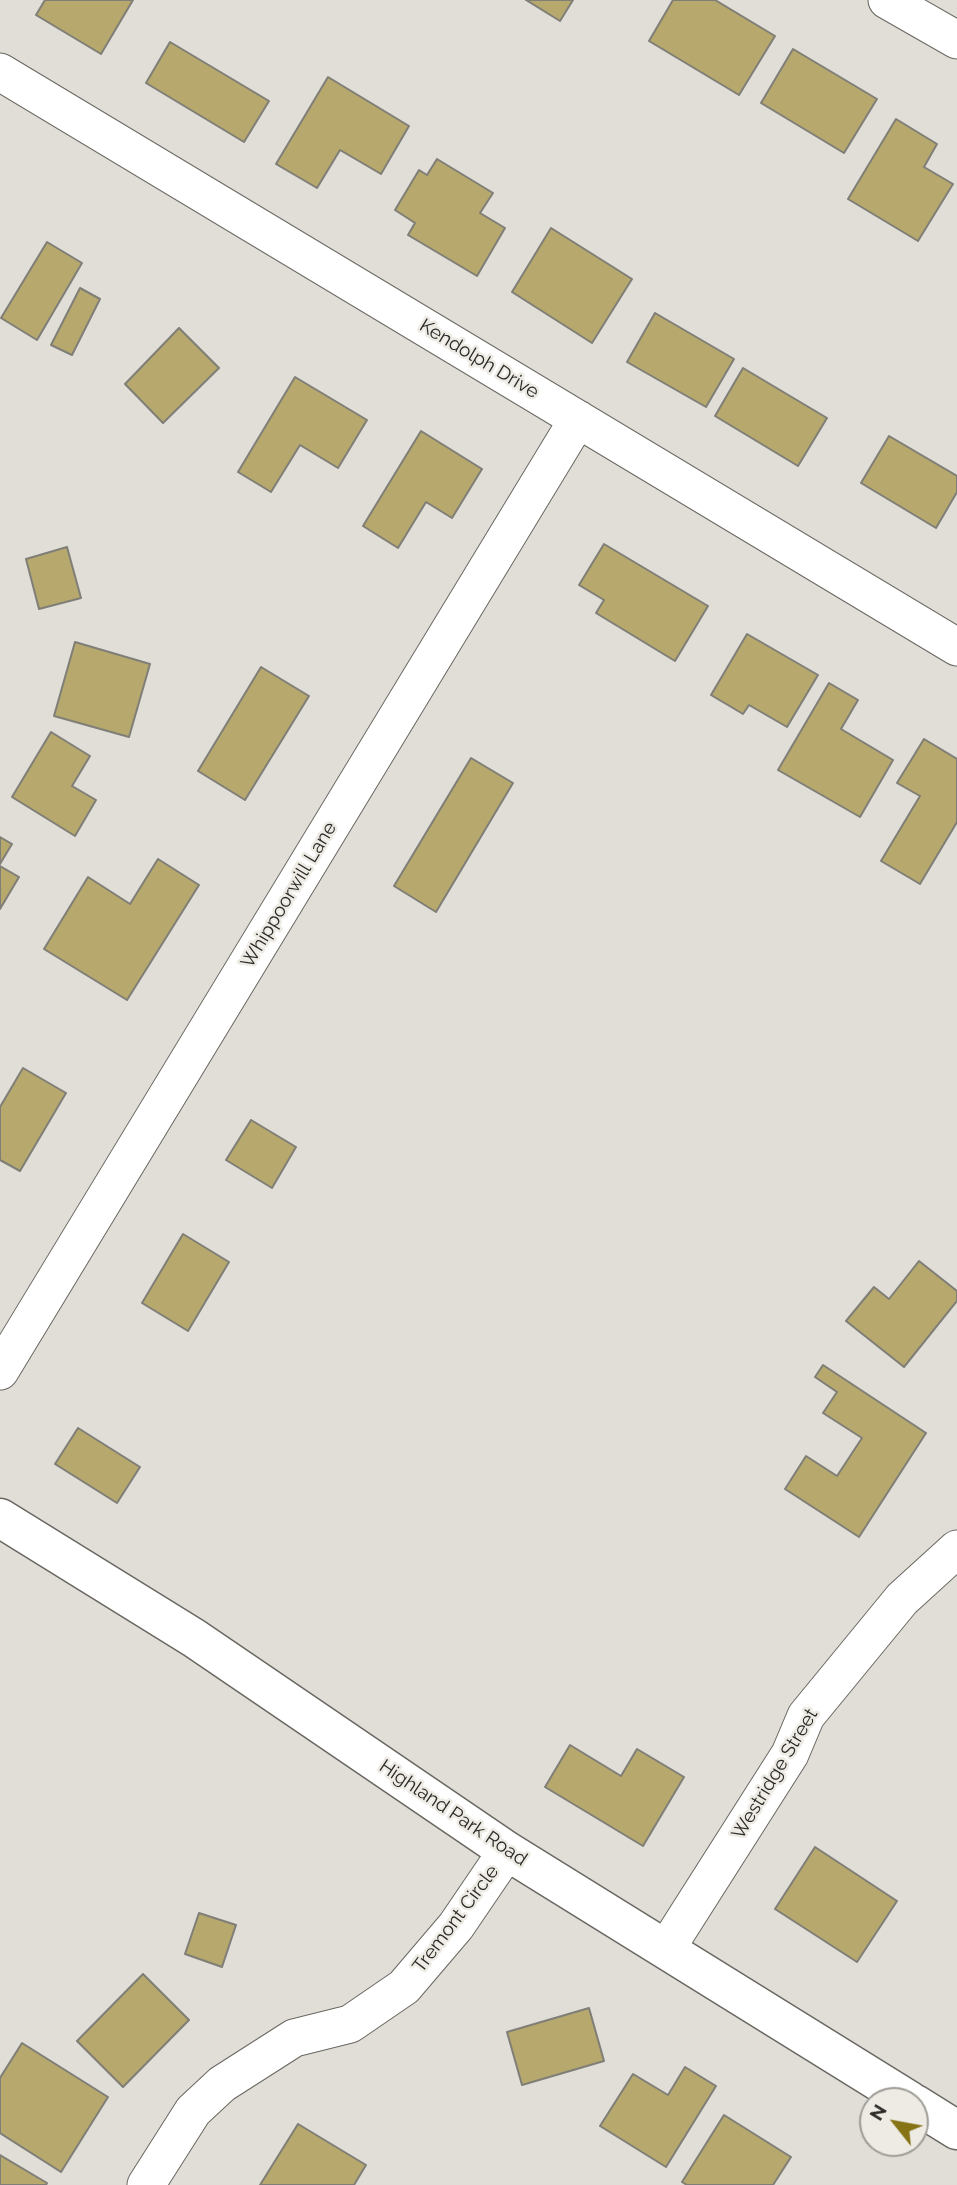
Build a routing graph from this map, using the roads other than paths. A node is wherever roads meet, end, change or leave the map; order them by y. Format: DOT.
graph roads {
  1 [pos="887,0"];
  2 [pos="957,40"];
  3 [pos="0,72"];
  4 [pos="578,419"];
  5 [pos="957,647"];
  6 [pos="0,1371"];
  7 [pos="0,1518"];
  8 [pos="957,1549"];
  9 [pos="507,1851"];
  10 [pos="666,1950"];
  11 [pos="887,2087"];
  12 [pos="929,2113"];
  13 [pos="957,2130"];
  14 [pos="146,2185"];
  1 -- 2 [label="street"];
  3 -- 4 [label="street, Kendolph Drive"];
  4 -- 5 [label="street, Kendolph Drive"];
  4 -- 6 [label="street, Whippoorwill Lane"];
  7 -- 9 [label="street, Highland Park Road"];
  8 -- 10 [label="street, Westridge Street"];
  9 -- 10 [label="street, Highland Park Road"];
  9 -- 14 [label="street, Tremont Circle"];
  10 -- 11 [label="street, Highland Park Road"];
  12 -- 13 [label="street"];
}
